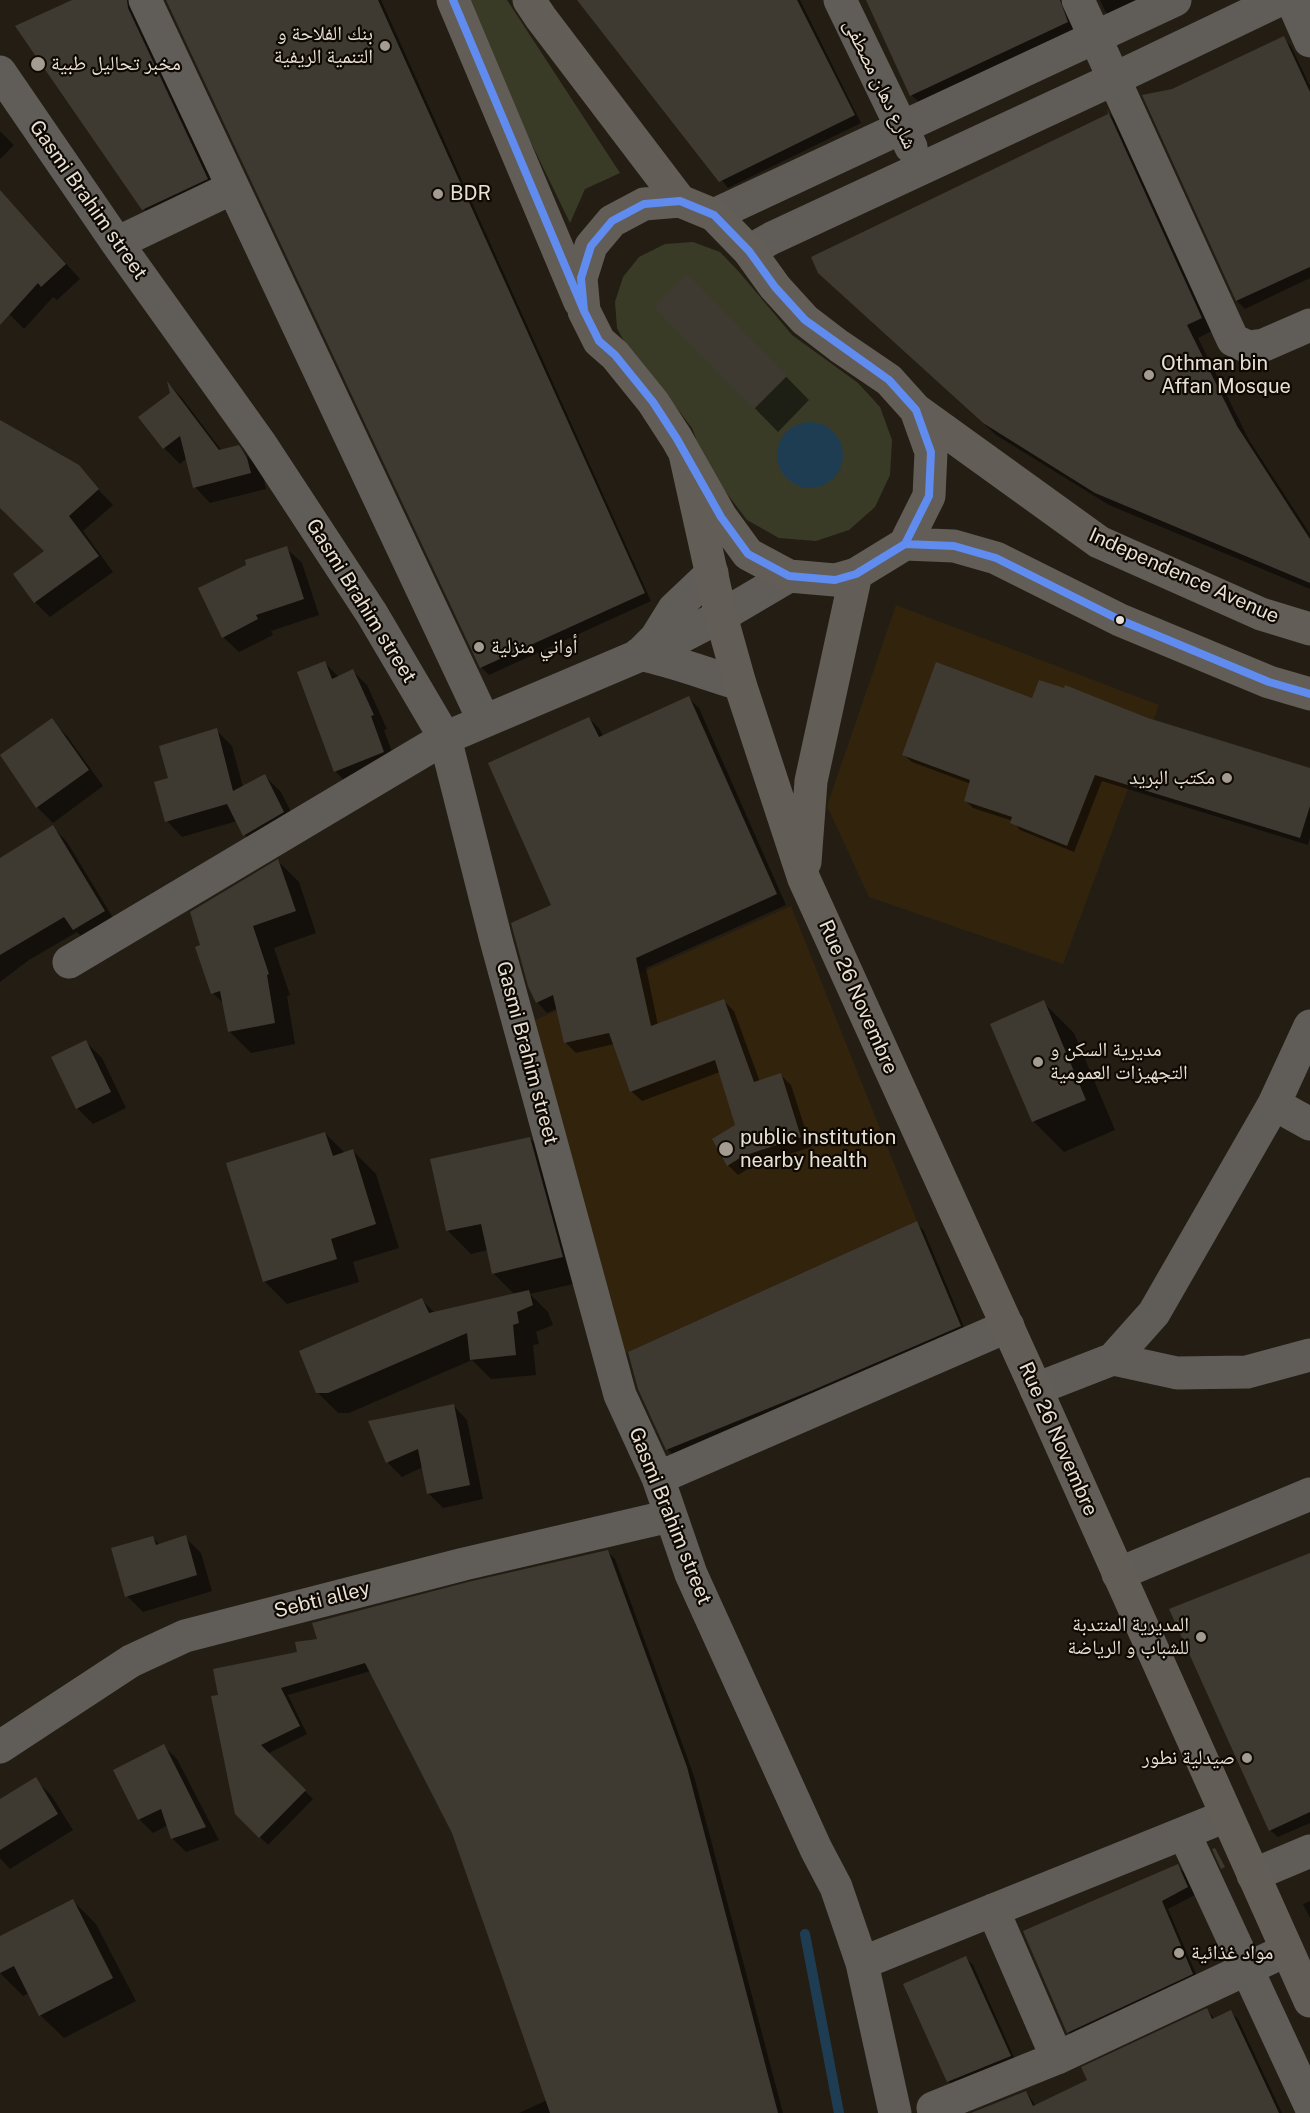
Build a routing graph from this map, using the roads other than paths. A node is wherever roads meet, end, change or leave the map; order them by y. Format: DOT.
graph roads {
  1 [pos="146,0"];
  2 [pos="453,0"];
  3 [pos="529,0"];
  4 [pos="840,0"];
  5 [pos="1078,0"];
  6 [pos="1174,0"];
  7 [pos="1279,0"];
  8 [pos="1292,0"];
  9 [pos="1095,37"];
  10 [pos="1310,41"];
  11 [pos="0,72"];
  12 [pos="1114,79"];
  13 [pos="902,129"];
  14 [pos="921,168"];
  15 [pos="232,188"];
  16 [pos="680,201"];
  17 [pos="714,215"];
  18 [pos="117,243"];
  19 [pos="749,251"];
  20 [pos="584,311"];
  21 [pos="1310,325"];
  22 [pos="916,410"];
  23 [pos="685,454"];
  24 [pos="905,544"];
  25 [pos="712,573"];
  26 [pos="856,574"];
  27 [pos="789,576"];
  28 [pos="721,616"];
  29 [pos="1310,629"];
  30 [pos="639,654"];
  31 [pos="740,684"];
  32 [pos="1310,694"];
  33 [pos="484,721"];
  34 [pos="445,738"];
  35 [pos="804,879"];
  36 [pos="69,962"];
  37 [pos="1310,1026"];
  38 [pos="1274,1104"];
  39 [pos="1310,1124"];
  40 [pos="1008,1326"];
  41 [pos="1310,1355"];
  42 [pos="1113,1359"];
  43 [pos="1036,1389"];
  44 [pos="658,1478"];
  45 [pos="1310,1494"];
  46 [pos="670,1516"];
  47 [pos="1114,1565"];
  48 [pos="0,1747"];
  49 [pos="1227,1816"];
  50 [pos="1184,1833"];
  51 [pos="1310,1851"];
  52 [pos="1253,1875"];
  53 [pos="993,1910"];
  54 [pos="1287,1950"];
  55 [pos="862,1963"];
  56 [pos="1247,1968"];
  57 [pos="1310,2001"];
  58 [pos="1057,2058"];
  59 [pos="1310,2104"];
  60 [pos="930,2111"];
  61 [pos="895,2113"];
  1 -- 15 [label="street"];
  2 -- 20 [label="main road"];
  3 -- 16 [label="main road"];
  4 -- 13 [label="street, شارع دهان مصطفى"];
  5 -- 9 [label="street"];
  6 -- 9 [label="street"];
  7 -- 12 [label="street"];
  8 -- 10 [label="street"];
  9 -- 12 [label="street"];
  9 -- 13 [label="street"];
  11 -- 18 [label="street, Gasmi Brahim street"];
  12 -- 14 [label="street"];
  12 -- 21 [label="street"];
  13 -- 14 [label="street, شارع دهان مصطفى"];
  13 -- 17 [label="street"];
  14 -- 19 [label="street"];
  15 -- 18 [label="street"];
  15 -- 33 [label="street"];
  16 -- 17 [label="main road"];
  16 -- 20 [label="main road"];
  17 -- 19 [label="main road"];
  18 -- 34 [label="street, Gasmi Brahim street"];
  19 -- 22 [label="main road"];
  20 -- 23 [label="main road"];
  22 -- 24 [label="main road"];
  22 -- 29 [label="main road, Independence Avenue"];
  23 -- 25 [label="main road, Rue 26 Novembre"];
  23 -- 27 [label="main road"];
  24 -- 26 [label="main road"];
  24 -- 32 [label="main road"];
  25 -- 28 [label="main road, Rue 26 Novembre"];
  25 -- 30 [label="street"];
  26 -- 27 [label="main road"];
  26 -- 35 [label="main road, Rue 26 Novembre"];
  27 -- 28 [label="street"];
  28 -- 30 [label="street"];
  28 -- 31 [label="main road, Rue 26 Novembre"];
  30 -- 31 [label="street"];
  30 -- 33 [label="street"];
  31 -- 35 [label="main road, Rue 26 Novembre"];
  33 -- 34 [label="street"];
  34 -- 36 [label="street"];
  34 -- 44 [label="street, Gasmi Brahim street"];
  35 -- 40 [label="main road, Rue 26 Novembre"];
  37 -- 38 [label="street"];
  38 -- 39 [label="street"];
  38 -- 42 [label="street"];
  40 -- 43 [label="main road, Rue 26 Novembre"];
  40 -- 44 [label="street"];
  41 -- 42 [label="street"];
  42 -- 43 [label="street"];
  43 -- 47 [label="main road, Rue 26 Novembre"];
  44 -- 46 [label="street, Gasmi Brahim street"];
  45 -- 47 [label="street"];
  46 -- 48 [label="street, Sebti alley"];
  46 -- 55 [label="street, Gasmi Brahim street"];
  47 -- 49 [label="main road, Rue 26 Novembre"];
  49 -- 50 [label="street"];
  49 -- 52 [label="main road, Rue 26 Novembre"];
  50 -- 53 [label="street"];
  50 -- 56 [label="street"];
  51 -- 52 [label="street"];
  52 -- 54 [label="main road, Rue 26 Novembre"];
  53 -- 55 [label="street"];
  53 -- 58 [label="street"];
  54 -- 56 [label="street"];
  54 -- 57 [label="main road, Rue 26 Novembre"];
  55 -- 61 [label="street, Gasmi Brahim street"];
  56 -- 58 [label="street"];
  56 -- 59 [label="street"];
  58 -- 60 [label="street"];
}
